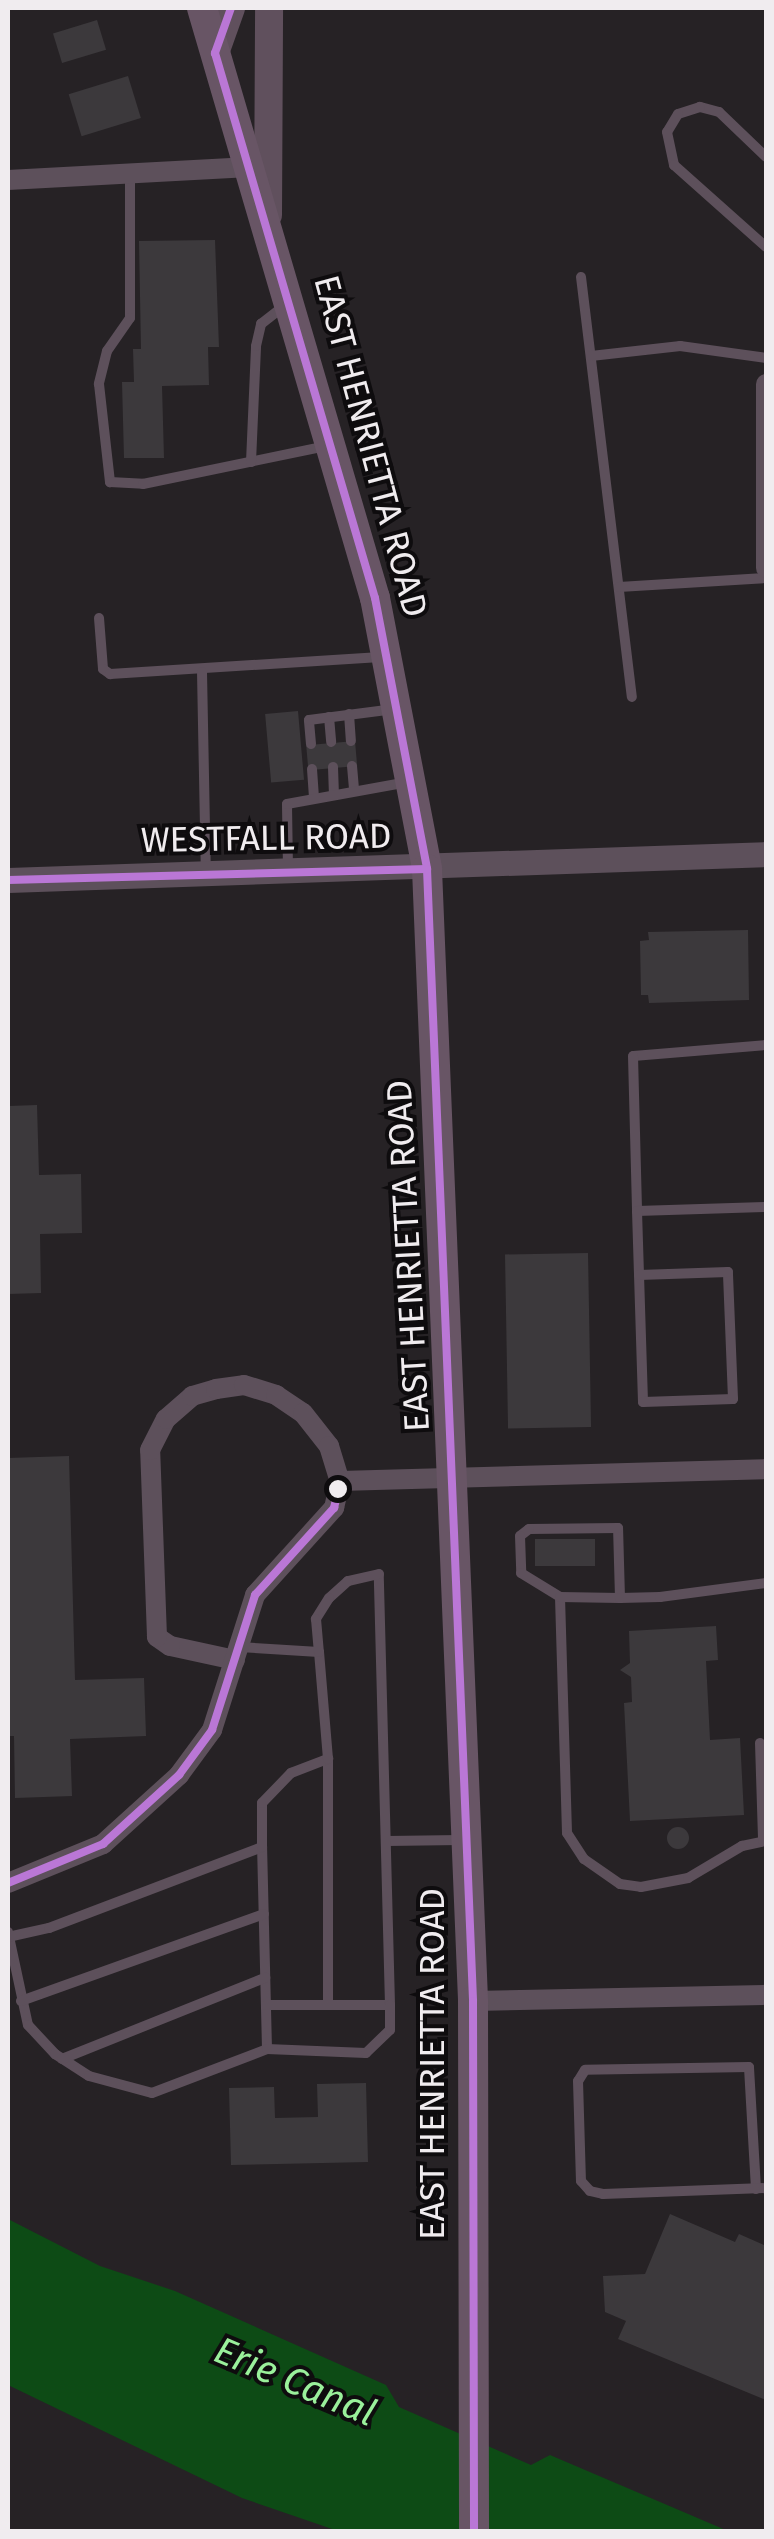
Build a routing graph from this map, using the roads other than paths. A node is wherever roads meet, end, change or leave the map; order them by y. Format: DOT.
graph roads {
  1 [pos="202,8"];
  2 [pos="231,8"];
  3 [pos="269,8"];
  4 [pos="216,53"];
  5 [pos="766,156"];
  6 [pos="250,167"];
  7 [pos="130,174"];
  8 [pos="8,180"];
  9 [pos="268,215"];
  10 [pos="766,247"];
  11 [pos="582,277"];
  12 [pos="292,301"];
  13 [pos="591,356"];
  14 [pos="766,358"];
  15 [pos="766,384"];
  16 [pos="333,445"];
  17 [pos="251,462"];
  18 [pos="766,568"];
  19 [pos="766,578"];
  20 [pos="619,587"];
  21 [pos="99,618"];
  22 [pos="390,656"];
  23 [pos="202,672"];
  24 [pos="632,697"];
  25 [pos="400,708"];
  26 [pos="349,714"];
  27 [pos="330,717"];
  28 [pos="351,741"];
  29 [pos="331,742"];
  30 [pos="311,744"];
  31 [pos="352,766"];
  32 [pos="333,768"];
  33 [pos="312,769"];
  34 [pos="414,781"];
  35 [pos="354,791"];
  36 [pos="334,795"];
  37 [pos="314,798"];
  38 [pos="766,854"];
  39 [pos="427,869"];
  40 [pos="206,874"];
  41 [pos="288,875"];
  42 [pos="8,880"];
  43 [pos="766,1045"];
  44 [pos="766,1207"];
  45 [pos="637,1212"];
  46 [pos="639,1275"];
  47 [pos="766,1469"];
  48 [pos="456,1478"];
  49 [pos="340,1481"];
  50 [pos="766,1583"];
  51 [pos="560,1597"];
  52 [pos="620,1598"];
  53 [pos="318,1652"];
  54 [pos="237,1654"];
  55 [pos="760,1743"];
  56 [pos="328,1759"];
  57 [pos="467,1840"];
  58 [pos="386,1841"];
  59 [pos="765,1841"];
  60 [pos="262,1847"];
  61 [pos="9,1879"];
  62 [pos="264,1914"];
  63 [pos="8,1935"];
  64 [pos="265,1978"];
  65 [pos="766,1995"];
  66 [pos="21,2001"];
  67 [pos="473,2001"];
  68 [pos="266,2005"];
  69 [pos="328,2005"];
  70 [pos="390,2005"];
  71 [pos="267,2048"];
  72 [pos="62,2059"];
  73 [pos="761,2188"];
  74 [pos="474,2532"];
  1 -- 4 [label="main road, EAST HENRIETTA ROAD"];
  2 -- 4 [label="main road"];
  3 -- 9 [label="main road"];
  4 -- 6 [label="main road, EAST HENRIETTA ROAD"];
  5 -- 10 [label="lane"];
  6 -- 7 [label="street"];
  6 -- 9 [label="main road, EAST HENRIETTA ROAD"];
  7 -- 8 [label="street"];
  7 -- 17 [label="lane"];
  9 -- 12 [label="main road, EAST HENRIETTA ROAD"];
  11 -- 13 [label="lane"];
  12 -- 16 [label="main road, EAST HENRIETTA ROAD"];
  12 -- 17 [label="lane"];
  13 -- 14 [label="lane"];
  13 -- 20 [label="lane"];
  15 -- 18 [label="street"];
  16 -- 17 [label="lane"];
  16 -- 22 [label="main road, EAST HENRIETTA ROAD"];
  19 -- 20 [label="lane"];
  20 -- 24 [label="lane"];
  21 -- 23 [label="lane"];
  22 -- 23 [label="lane"];
  22 -- 25 [label="main road, EAST HENRIETTA ROAD"];
  23 -- 40 [label="lane"];
  25 -- 26 [label="lane"];
  25 -- 34 [label="main road, EAST HENRIETTA ROAD"];
  26 -- 27 [label="lane"];
  26 -- 28 [label="lane"];
  27 -- 29 [label="lane"];
  27 -- 30 [label="lane"];
  31 -- 35 [label="lane"];
  32 -- 36 [label="lane"];
  33 -- 37 [label="lane"];
  34 -- 35 [label="lane"];
  34 -- 39 [label="main road, EAST HENRIETTA ROAD"];
  35 -- 36 [label="lane"];
  36 -- 37 [label="lane"];
  37 -- 41 [label="lane"];
  38 -- 39 [label="street, WESTFALL ROAD"];
  39 -- 41 [label="street, WESTFALL ROAD"];
  39 -- 48 [label="main road, EAST HENRIETTA ROAD"];
  40 -- 41 [label="street, WESTFALL ROAD"];
  40 -- 42 [label="street, WESTFALL ROAD"];
  43 -- 45 [label="lane"];
  44 -- 45 [label="lane"];
  45 -- 46 [label="lane"];
  46 -- 46 [label="lane"];
  47 -- 48 [label="street"];
  48 -- 49 [label="street"];
  48 -- 57 [label="main road, EAST HENRIETTA ROAD"];
  49 -- 54 [label="street"];
  49 -- 54 [label="street"];
  50 -- 52 [label="lane"];
  51 -- 52 [label="lane"];
  51 -- 52 [label="lane"];
  51 -- 59 [label="lane"];
  53 -- 54 [label="lane"];
  53 -- 56 [label="lane"];
  53 -- 58 [label="lane"];
  54 -- 61 [label="street"];
  55 -- 59 [label="lane"];
  56 -- 60 [label="lane"];
  56 -- 69 [label="lane"];
  57 -- 58 [label="lane"];
  57 -- 67 [label="main road, EAST HENRIETTA ROAD"];
  58 -- 70 [label="lane"];
  60 -- 62 [label="lane"];
  60 -- 63 [label="lane"];
  62 -- 64 [label="lane"];
  62 -- 66 [label="lane"];
  63 -- 66 [label="lane"];
  64 -- 68 [label="lane"];
  64 -- 72 [label="lane"];
  65 -- 67 [label="street"];
  66 -- 72 [label="lane"];
  67 -- 74 [label="main road, EAST HENRIETTA ROAD"];
  68 -- 69 [label="lane"];
  68 -- 71 [label="lane"];
  69 -- 70 [label="lane"];
  70 -- 71 [label="lane"];
  71 -- 72 [label="lane"];
  73 -- 73 [label="lane"];
}
